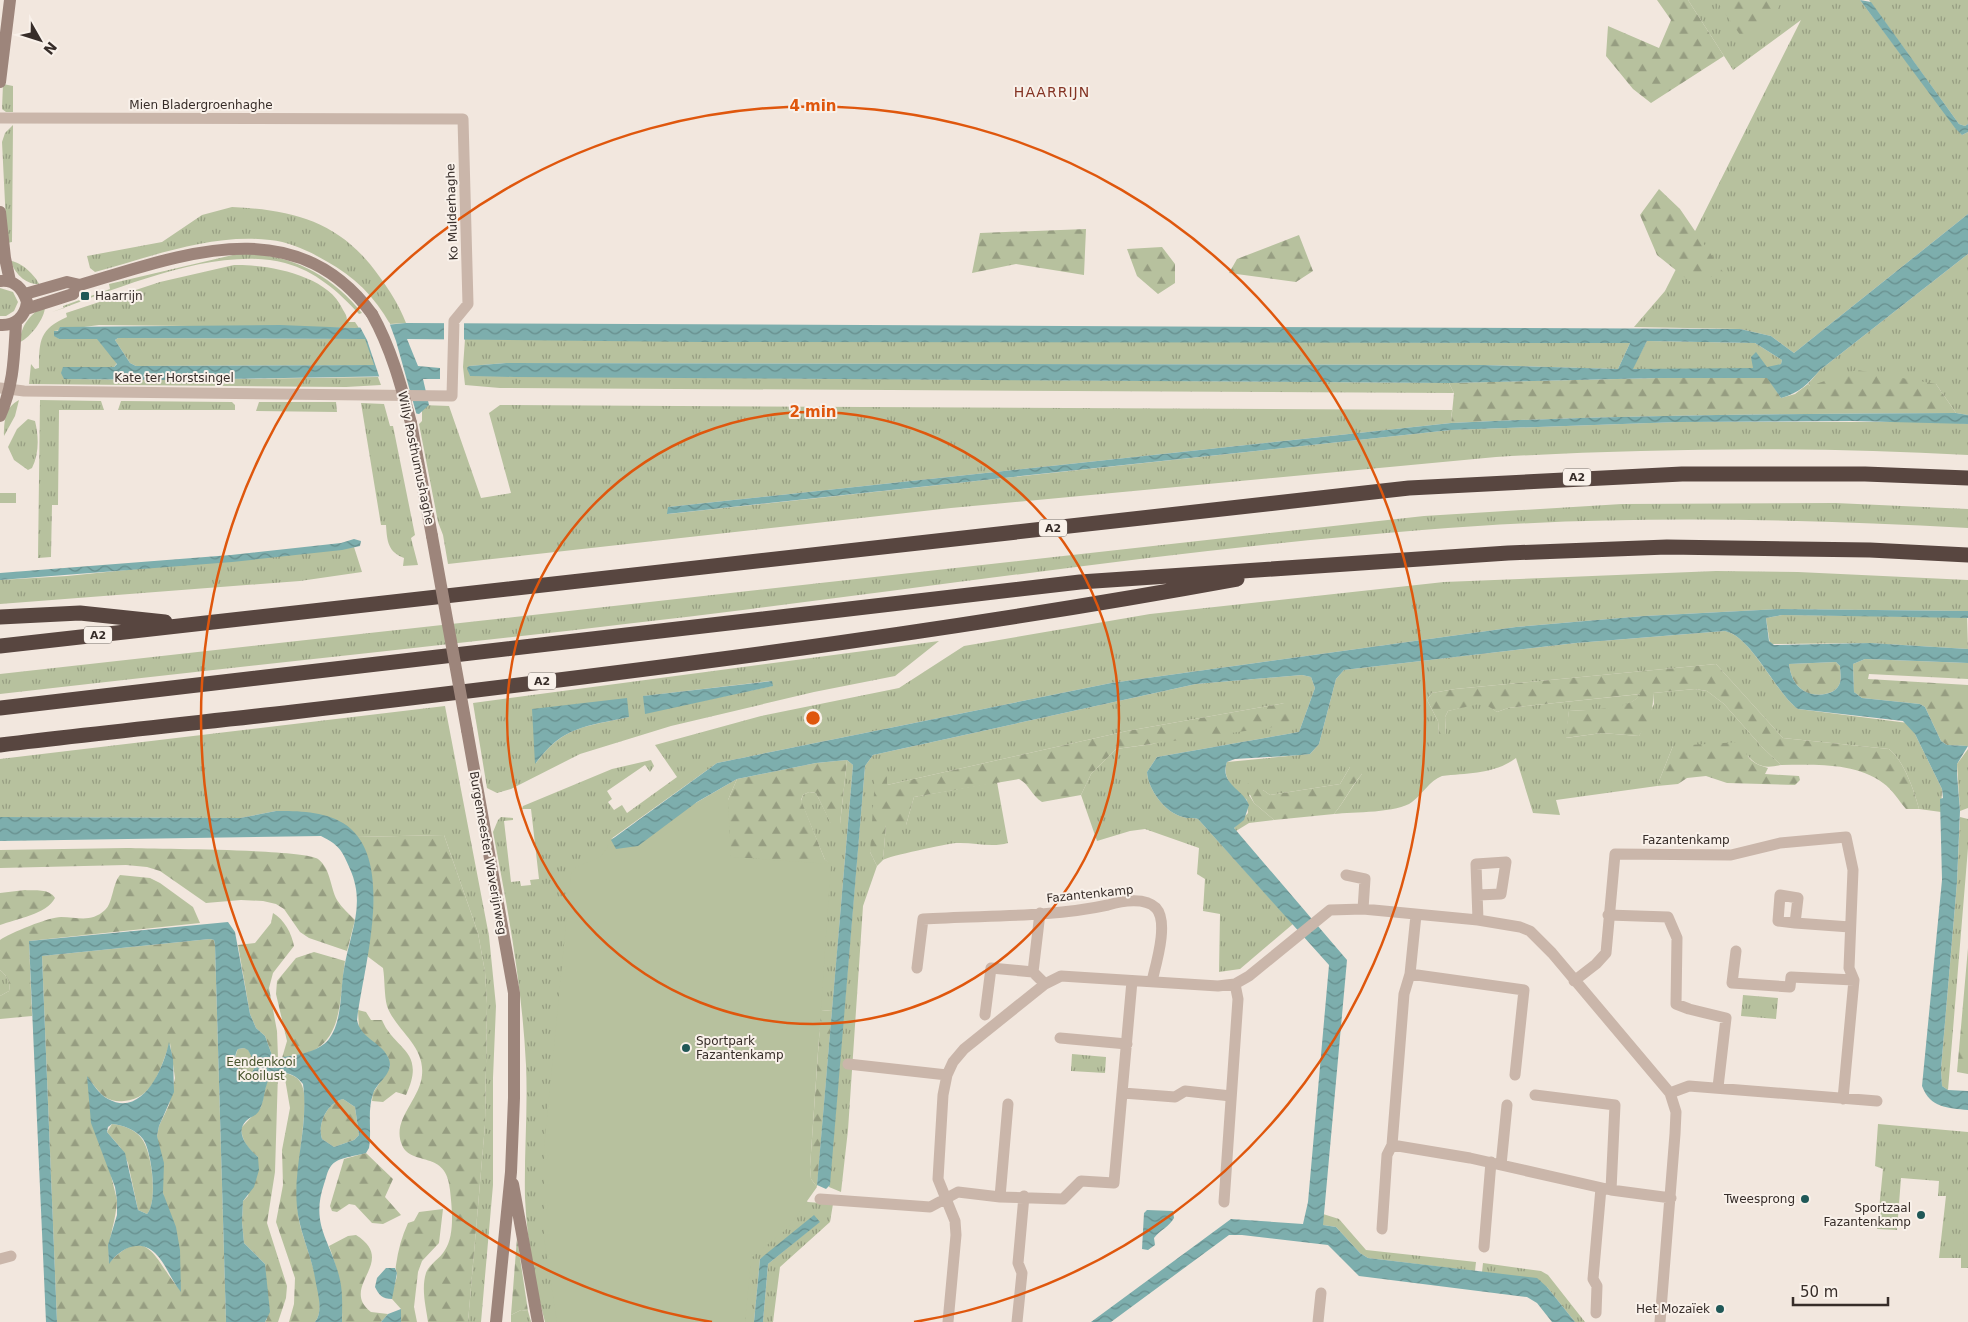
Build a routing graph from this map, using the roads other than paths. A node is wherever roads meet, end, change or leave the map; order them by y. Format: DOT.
graph roads {
  1 [pos="10,0"];
  2 [pos="0,82"];
  3 [pos="0,118"];
  4 [pos="463,119"];
  5 [pos="0,212"];
  6 [pos="5,281"];
  7 [pos="80,285"];
  8 [pos="25,294"];
  9 [pos="26,309"];
  10 [pos="16,322"];
  11 [pos="0,325"];
  12 [pos="453,363"];
  13 [pos="5,389"];
  14 [pos="0,416"];
  15 [pos="1968,478"];
  16 [pos="432,536"];
  17 [pos="1968,555"];
  18 [pos="1315,565"];
  19 [pos="0,618"];
  20 [pos="196,625"];
  21 [pos="0,646"];
  22 [pos="0,708"];
  23 [pos="0,745"];
  24 [pos="1346,875"];
  25 [pos="1478,895"];
  26 [pos="1363,909"];
  27 [pos="1040,913"];
  28 [pos="1416,915"];
  29 [pos="1608,915"];
  30 [pos="1478,920"];
  31 [pos="1795,923"];
  32 [pos="1850,927"];
  33 [pos="1736,951"];
  34 [pos="917,968"];
  35 [pos="1033,972"];
  36 [pos="1410,974"];
  37 [pos="1854,980"];
  38 [pos="1132,981"];
  39 [pos="1152,981"];
  40 [pos="1574,981"];
  41 [pos="1045,984"];
  42 [pos="1235,984"];
  43 [pos="985,1015"];
  44 [pos="1060,1038"];
  45 [pos="1127,1044"];
  46 [pos="848,1064"];
  47 [pos="947,1075"];
  48 [pos="1515,1075"];
  49 [pos="1718,1087"];
  50 [pos="1123,1093"];
  51 [pos="1670,1093"];
  52 [pos="1535,1095"];
  53 [pos="1231,1096"];
  54 [pos="1843,1099"];
  55 [pos="1877,1101"];
  56 [pos="1008,1104"];
  57 [pos="1507,1105"];
  58 [pos="1392,1145"];
  59 [pos="1496,1164"];
  60 [pos="511,1172"];
  61 [pos="1606,1189"];
  62 [pos="1024,1196"];
  63 [pos="1000,1197"];
  64 [pos="1671,1198"];
  65 [pos="820,1199"];
  66 [pos="946,1199"];
  67 [pos="1224,1202"];
  68 [pos="1382,1229"];
  69 [pos="1484,1247"];
  70 [pos="1321,1293"];
  71 [pos="1596,1313"];
  72 [pos="496,1322"];
  73 [pos="538,1322"];
  74 [pos="948,1322"];
  75 [pos="1017,1322"];
  76 [pos="1318,1322"];
  77 [pos="1660,1322"];
  1 -- 2 [label="street"];
  3 -- 4 [label="street, Mien Bladergroenhaghe"];
  4 -- 12 [label="street, Ko Mulderhaghe"];
  5 -- 6 [label="street"];
  6 -- 8 [label="street"];
  7 -- 8 [label="street, Willy Posthumushaghe"];
  7 -- 9 [label="street, Willy Posthumushaghe"];
  7 -- 16 [label="street, Willy Posthumushaghe, bridge"];
  8 -- 9 [label="street"];
  9 -- 10 [label="street"];
  10 -- 11 [label="street"];
  10 -- 13 [label="street"];
  12 -- 13 [label="street, Kate ter Horstsingel"];
  13 -- 14 [label="street"];
  15 -- 20 [label="highway, A2"];
  16 -- 60 [label="street, Burgemeester Waverijnweg, bridge"];
  17 -- 18 [label="highway, A2"];
  18 -- 22 [label="highway, A2"];
  18 -- 23 [label="highway, A2"];
  19 -- 20 [label="highway, A2"];
  20 -- 21 [label="highway, A2"];
  24 -- 26 [label="street"];
  25 -- 30 [label="street"];
  26 -- 28 [label="street"];
  26 -- 42 [label="street"];
  27 -- 34 [label="street, Fazantenkamp"];
  27 -- 35 [label="street, Fazantenkamp"];
  27 -- 39 [label="street, Fazantenkamp"];
  28 -- 30 [label="street"];
  28 -- 36 [label="street"];
  29 -- 32 [label="street, Fazantenkamp"];
  29 -- 40 [label="street, Fazantenkamp"];
  29 -- 49 [label="street"];
  30 -- 40 [label="street"];
  31 -- 32 [label="street"];
  32 -- 37 [label="street, Fazantenkamp"];
  33 -- 37 [label="street"];
  35 -- 41 [label="street"];
  35 -- 43 [label="street"];
  36 -- 48 [label="street"];
  36 -- 58 [label="street"];
  37 -- 54 [label="street, Fazantenkamp"];
  38 -- 39 [label="street"];
  38 -- 41 [label="street"];
  38 -- 45 [label="street"];
  39 -- 42 [label="street"];
  40 -- 51 [label="street"];
  41 -- 47 [label="street"];
  42 -- 53 [label="street"];
  44 -- 45 [label="street"];
  45 -- 50 [label="street"];
  46 -- 47 [label="street"];
  47 -- 66 [label="street"];
  49 -- 51 [label="street"];
  49 -- 54 [label="street"];
  50 -- 53 [label="street"];
  50 -- 62 [label="street"];
  51 -- 64 [label="street"];
  52 -- 61 [label="street"];
  53 -- 67 [label="street"];
  54 -- 55 [label="street"];
  56 -- 63 [label="street"];
  57 -- 59 [label="street"];
  58 -- 59 [label="street"];
  58 -- 68 [label="street"];
  59 -- 61 [label="street"];
  59 -- 69 [label="street"];
  60 -- 72 [label="street, Burgemeester Waverijnweg"];
  60 -- 73 [label="street, Burgemeester Waverijnweg"];
  61 -- 64 [label="street"];
  61 -- 71 [label="street"];
  62 -- 63 [label="street"];
  62 -- 75 [label="street"];
  63 -- 66 [label="street"];
  64 -- 77 [label="street"];
  65 -- 66 [label="street"];
  66 -- 74 [label="street"];
  70 -- 76 [label="street"];
}
